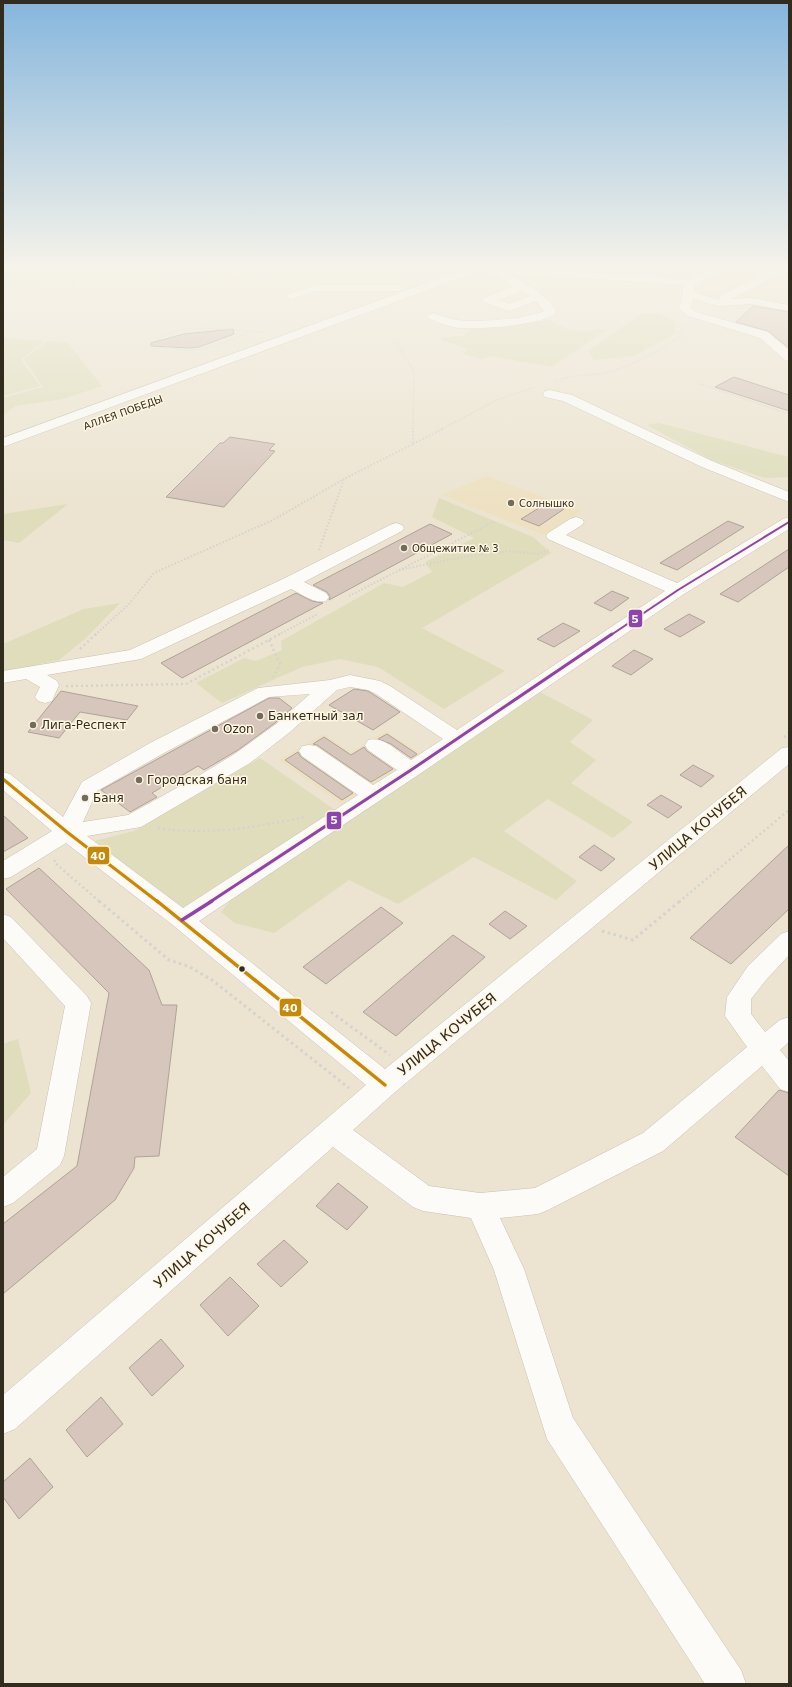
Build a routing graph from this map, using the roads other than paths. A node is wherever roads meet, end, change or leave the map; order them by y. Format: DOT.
graph roads {
  1 [pos="262,347"];
  2 [pos="298,347"];
  3 [pos="777,347"];
  4 [pos="249,353"];
  5 [pos="789,357"];
  6 [pos="231,372"];
  7 [pos="201,377"];
  8 [pos="550,394"];
  9 [pos="20,425"];
  10 [pos="7,442"];
  11 [pos="3,457"];
  12 [pos="789,497"];
  13 [pos="576,522"];
  14 [pos="789,522"];
  15 [pos="396,528"];
  16 [pos="291,582"];
  17 [pos="678,590"];
  18 [pos="319,606"];
  19 [pos="29,673"];
  20 [pos="3,676"];
  21 [pos="330,686"];
  22 [pos="48,691"];
  23 [pos="457,739"];
  24 [pos="375,746"];
  25 [pos="310,751"];
  26 [pos="788,754"];
  27 [pos="411,770"];
  28 [pos="3,779"];
  29 [pos="372,795"];
  30 [pos="67,832"];
  31 [pos="3,871"];
  32 [pos="182,920"];
  33 [pos="3,923"];
  34 [pos="789,940"];
  35 [pos="789,1027"];
  36 [pos="765,1048"];
  37 [pos="789,1081"];
  38 [pos="385,1085"];
  39 [pos="332,1131"];
  40 [pos="3,1194"];
  41 [pos="480,1206"];
  42 [pos="3,1417"];
  43 [pos="727,1684"];
  1 -- 4 [label="street"];
  2 -- 6 [label="street"];
  3 -- 5 [label="street"];
  4 -- 6 [label="street"];
  4 -- 7 [label="street"];
  6 -- 7 [label="street"];
  7 -- 10 [label="street"];
  7 -- 11 [label="street, АЛЛЕЯ ПОБЕДЫ"];
  8 -- 12 [label="street"];
  9 -- 10 [label="street"];
  13 -- 17 [label="street"];
  14 -- 17 [label="street"];
  15 -- 16 [label="street"];
  16 -- 18 [label="street"];
  16 -- 19 [label="street"];
  17 -- 23 [label="street"];
  19 -- 20 [label="street"];
  19 -- 22 [label="street"];
  21 -- 23 [label="street"];
  21 -- 30 [label="street"];
  21 -- 30 [label="street"];
  23 -- 27 [label="street"];
  24 -- 27 [label="street"];
  25 -- 29 [label="street"];
  26 -- 38 [label="street, УЛИЦА КОЧУБЕЯ"];
  27 -- 29 [label="street"];
  28 -- 30 [label="street"];
  29 -- 32 [label="street"];
  30 -- 31 [label="street"];
  30 -- 32 [label="street"];
  32 -- 38 [label="street"];
  33 -- 40 [label="street"];
  34 -- 36 [label="street"];
  35 -- 36 [label="street"];
  36 -- 37 [label="street"];
  36 -- 41 [label="street"];
  38 -- 39 [label="street, УЛИЦА КОЧУБЕЯ"];
  39 -- 41 [label="street"];
  39 -- 42 [label="street, УЛИЦА КОЧУБЕЯ"];
  41 -- 43 [label="street"];
}
